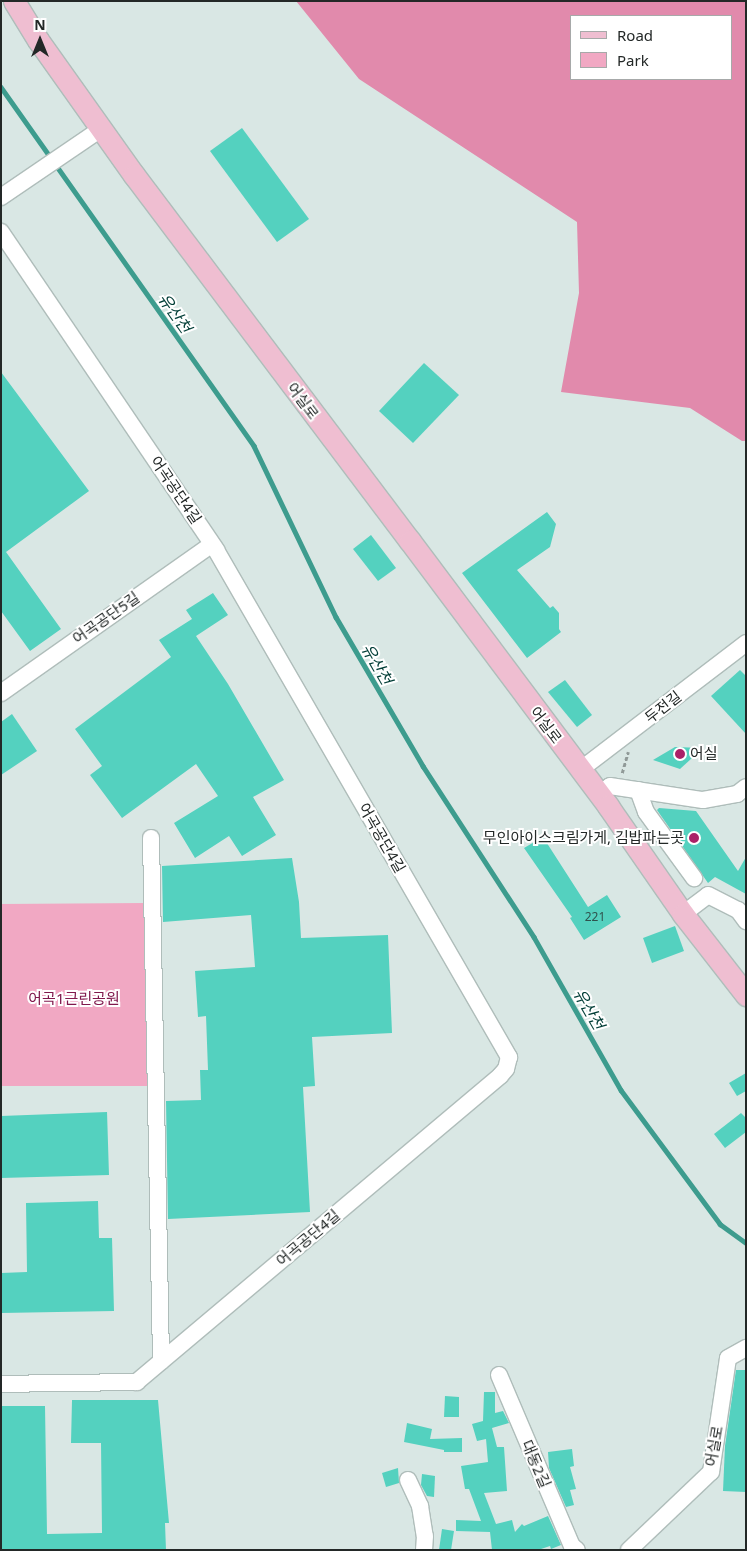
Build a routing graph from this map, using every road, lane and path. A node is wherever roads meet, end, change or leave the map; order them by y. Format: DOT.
graph roads {
  1 [pos="14,1"];
  2 [pos="92,135"];
  3 [pos="2,197"];
  4 [pos="1,232"];
  5 [pos="212,544"];
  6 [pos="746,643"];
  7 [pos="1,693"];
  8 [pos="629,749"];
  9 [pos="580,770"];
  10 [pos="619,787"];
  11 [pos="746,788"];
  12 [pos="638,790"];
  13 [pos="599,795"];
  14 [pos="151,838"];
  15 [pos="694,878"];
  16 [pos="683,914"];
  17 [pos="746,921"];
  18 [pos="746,995"];
  19 [pos="746,1348"];
  20 [pos="161,1361"];
  21 [pos="499,1375"];
  22 [pos="1,1384"];
  23 [pos="408,1480"];
  24 [pos="424,1550"];
  25 [pos="576,1550"];
  26 [pos="629,1550"];
  1 -- 2 [label="main road, 어실로"];
  2 -- 3 [label="street"];
  2 -- 9 [label="main road, 어실로"];
  4 -- 5 [label="street, 어곡공단4길"];
  5 -- 7 [label="street, 어곡공단5길"];
  5 -- 20 [label="street, 어곡공단4길"];
  6 -- 9 [label="street, 두전길"];
  8 -- 10 [label="path"];
  9 -- 13 [label="main road, 어실로"];
  10 -- 12 [label="street"];
  10 -- 13 [label="street"];
  11 -- 12 [label="street"];
  12 -- 15 [label="street"];
  13 -- 16 [label="main road, 어실로"];
  14 -- 20 [label="street"];
  16 -- 17 [label="street"];
  16 -- 18 [label="main road, 어실로"];
  19 -- 26 [label="street, 어실로"];
  20 -- 22 [label="street, 어곡공단4길"];
  21 -- 25 [label="street, 대동2길"];
  23 -- 24 [label="street"];
}
